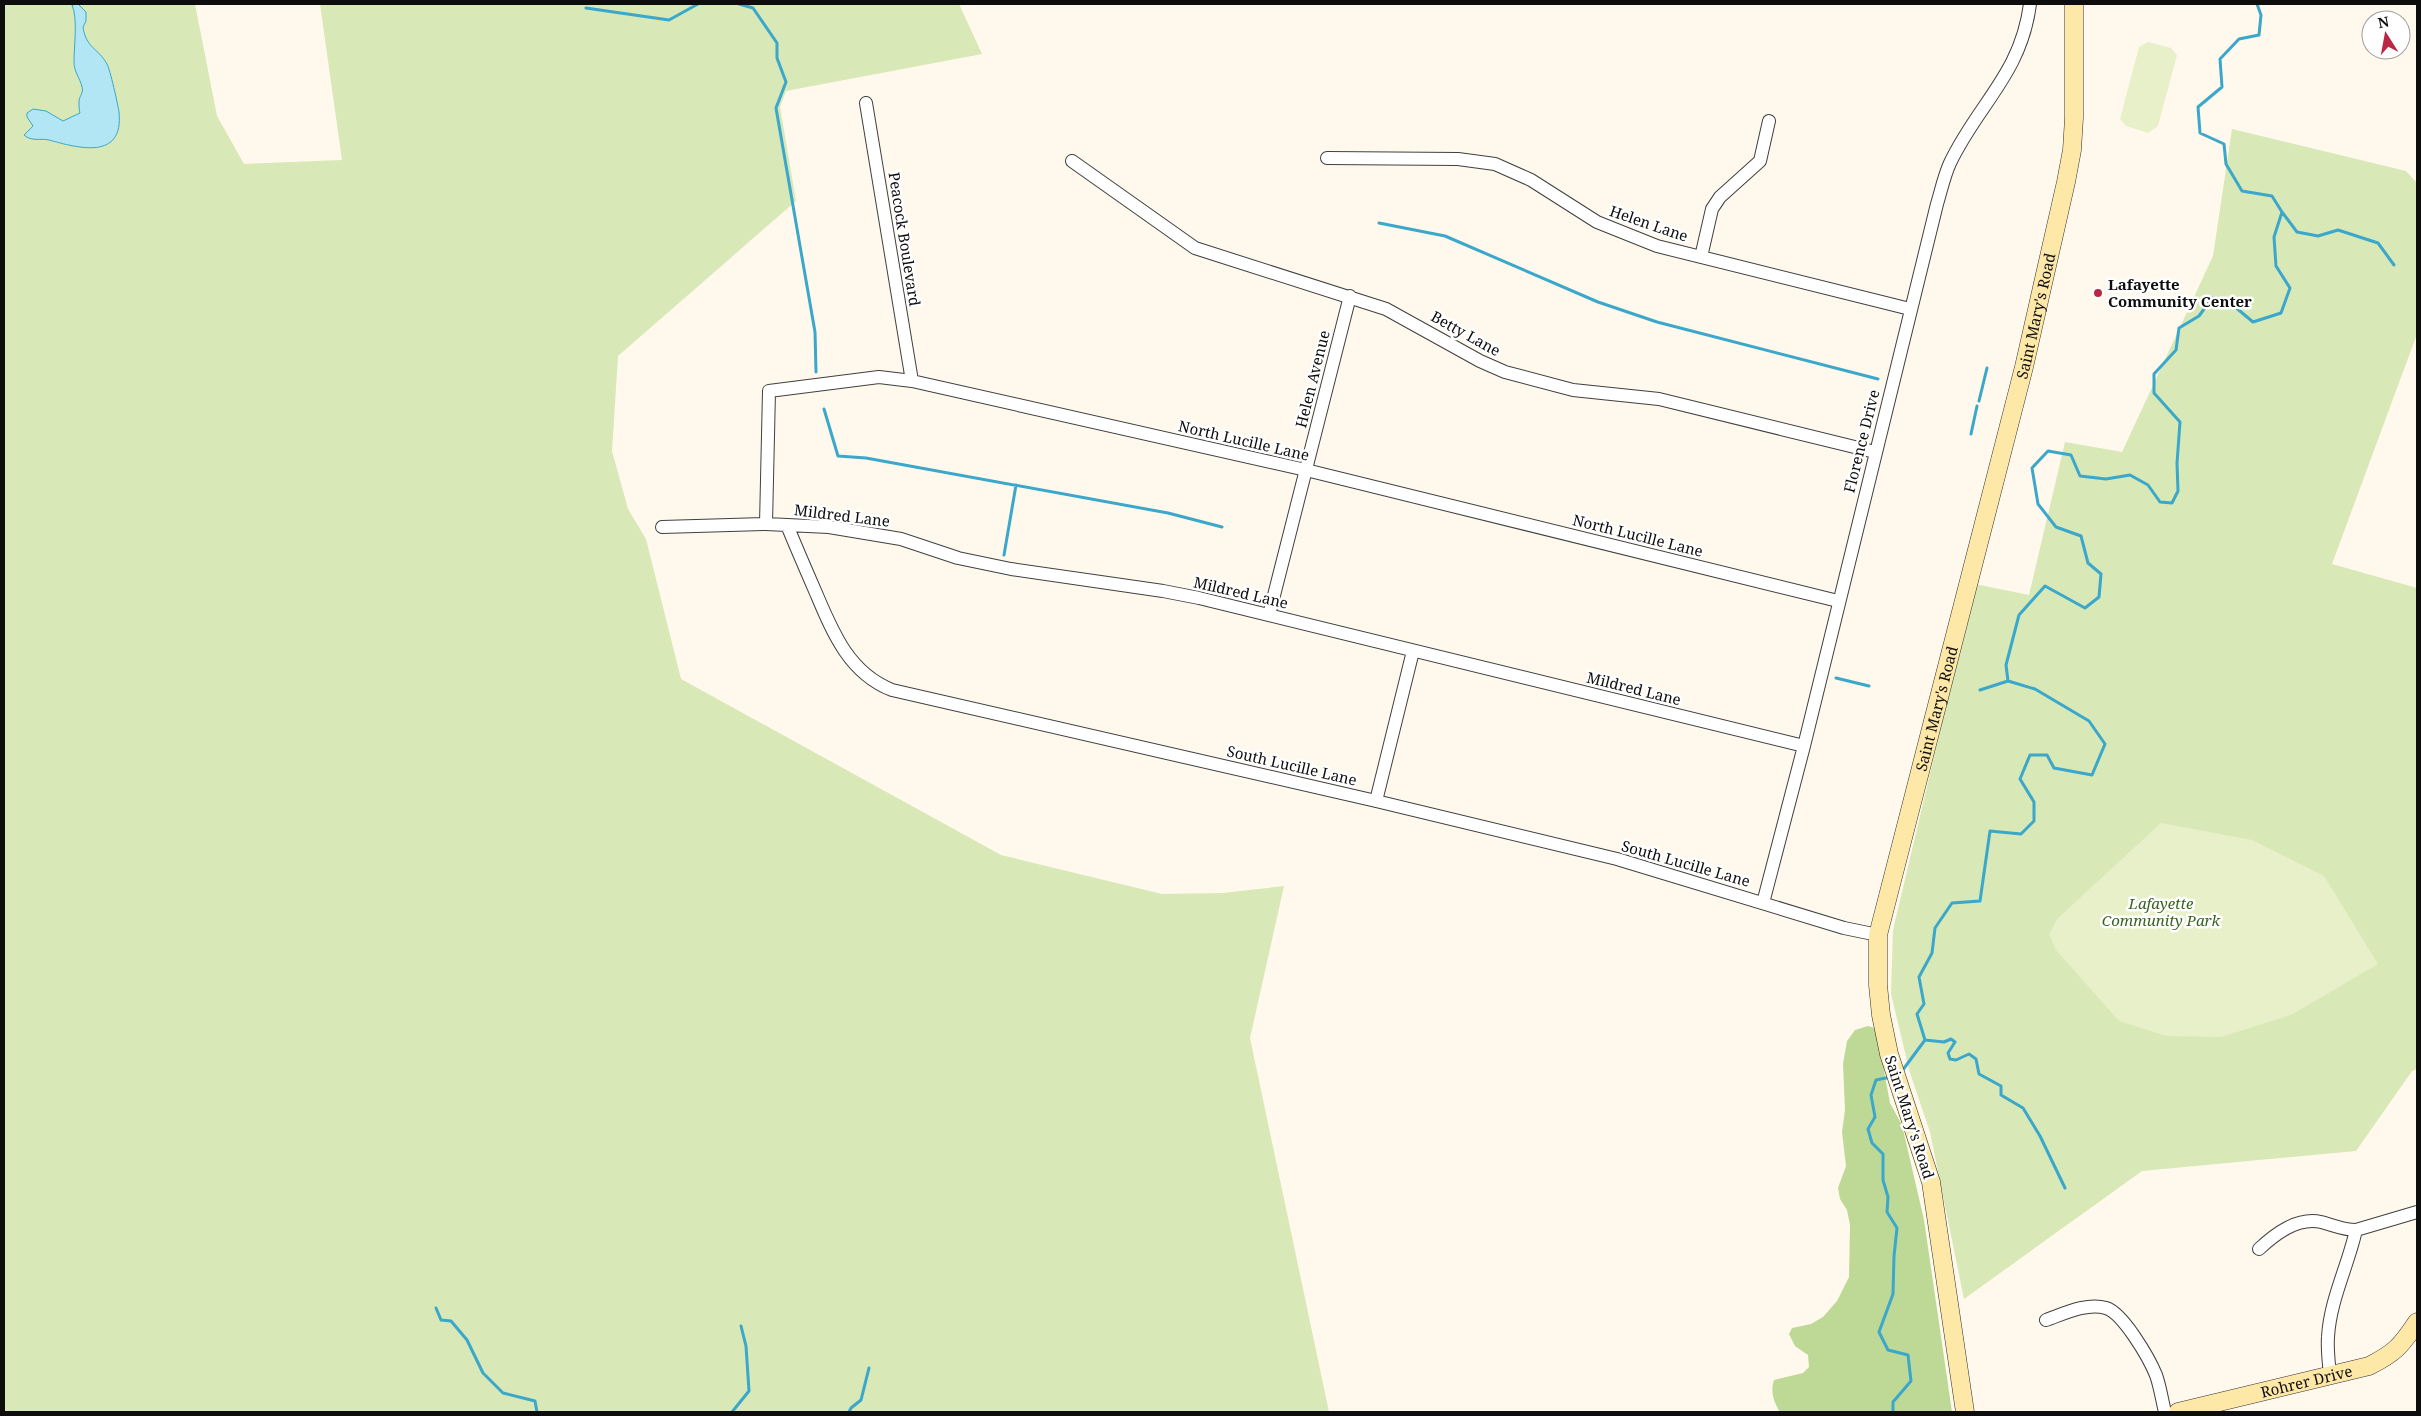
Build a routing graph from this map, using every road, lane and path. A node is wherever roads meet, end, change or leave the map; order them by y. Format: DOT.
graph roads {
  1 [pos="2030,4"];
  2 [pos="2074,4"];
  3 [pos="866,103"];
  4 [pos="1769,121"];
  5 [pos="1327,158"];
  6 [pos="1072,161"];
  7 [pos="1701,257"];
  8 [pos="1350,296"];
  9 [pos="1910,309"];
  10 [pos="912,381"];
  11 [pos="1875,452"];
  12 [pos="1306,470"];
  13 [pos="766,524"];
  14 [pos="787,525"];
  15 [pos="662,528"];
  16 [pos="1838,601"];
  17 [pos="1269,616"];
  18 [pos="1413,651"];
  19 [pos="1804,746"];
  20 [pos="1376,801"];
  21 [pos="1763,902"];
  22 [pos="1878,935"];
  23 [pos="2417,1212"];
  24 [pos="2356,1230"];
  25 [pos="2259,1249"];
  26 [pos="2046,1320"];
  27 [pos="2417,1322"];
  28 [pos="2330,1376"];
  29 [pos="1965,1412"];
  30 [pos="2165,1412"];
  31 [pos="2178,1412"];
  1 -- 9 [label="street, Florence Drive"];
  2 -- 22 [label="street, Saint Mary's Road"];
  3 -- 10 [label="street, Peacock Boulevard"];
  4 -- 7 [label="street"];
  5 -- 7 [label="street, Helen Lane"];
  6 -- 8 [label="street, Betty Lane"];
  7 -- 9 [label="street, Helen Lane"];
  8 -- 11 [label="street, Betty Lane"];
  8 -- 12 [label="street, Helen Avenue"];
  9 -- 11 [label="street, Florence Drive"];
  10 -- 12 [label="street, North Lucille Lane"];
  10 -- 13 [label="street, North Lucille Lane"];
  11 -- 16 [label="street, Florence Drive"];
  12 -- 16 [label="street, North Lucille Lane"];
  12 -- 17 [label="street, Helen Avenue"];
  13 -- 14 [label="street, Mildred Lane"];
  13 -- 15 [label="street, Mildred Lane"];
  14 -- 17 [label="street, Mildred Lane"];
  14 -- 20 [label="street, South Lucille Lane"];
  16 -- 19 [label="street, Florence Drive"];
  17 -- 18 [label="street, Mildred Lane"];
  18 -- 19 [label="street, Mildred Lane"];
  18 -- 20 [label="street"];
  19 -- 21 [label="street, Florence Drive"];
  20 -- 21 [label="street, South Lucille Lane"];
  21 -- 22 [label="street, South Lucille Lane"];
  22 -- 29 [label="street, Saint Mary's Road"];
  23 -- 24 [label="street"];
  24 -- 25 [label="street"];
  24 -- 28 [label="street"];
  26 -- 30 [label="street"];
  27 -- 28 [label="street, Rohrer Drive"];
  28 -- 31 [label="street, Rohrer Drive"];
}
